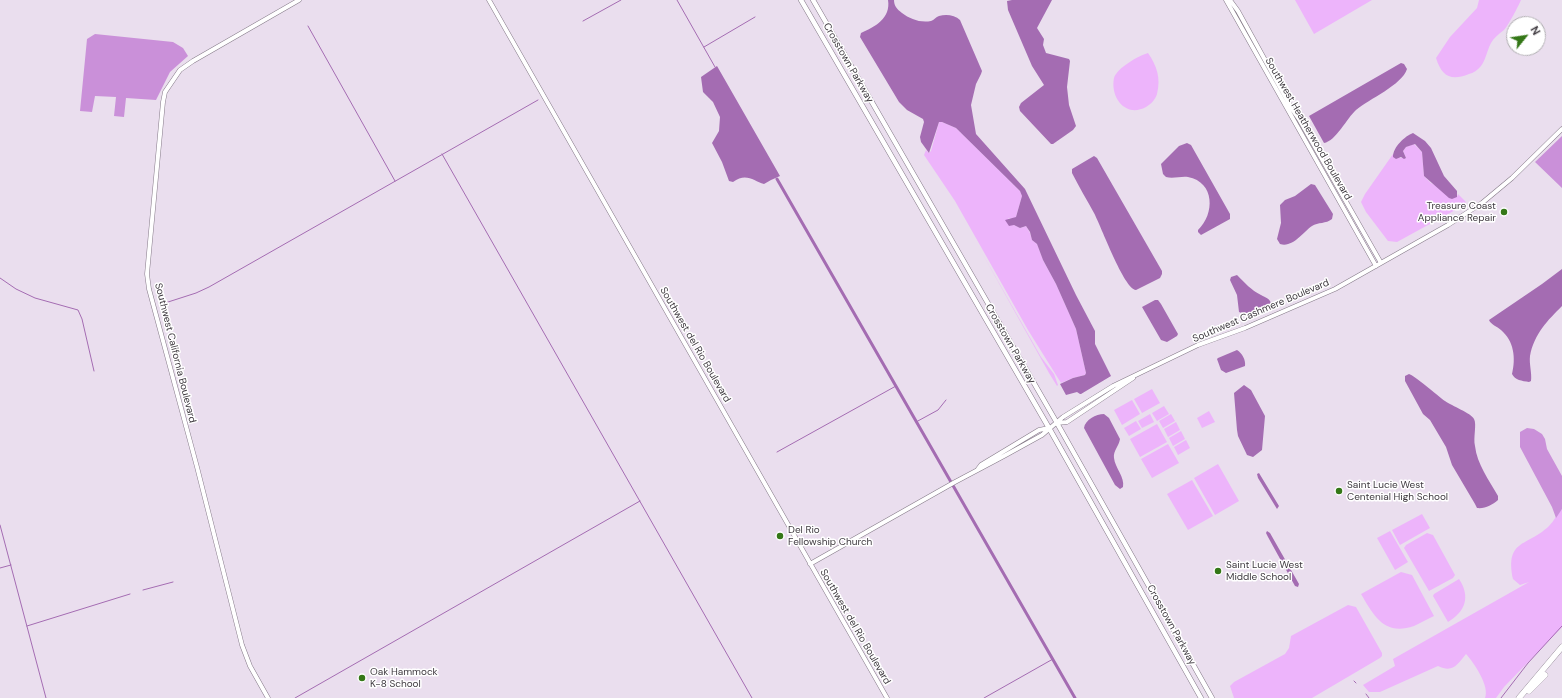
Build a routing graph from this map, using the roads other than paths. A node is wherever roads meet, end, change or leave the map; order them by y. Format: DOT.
graph roads {
  1 [pos="299,0"];
  2 [pos="489,0"];
  3 [pos="801,0"];
  4 [pos="813,0"];
  5 [pos="1226,0"];
  6 [pos="1230,0"];
  7 [pos="1562,129"];
  8 [pos="1381,263"];
  9 [pos="1376,266"];
  10 [pos="1057,423"];
  11 [pos="1049,428"];
  12 [pos="810,564"];
  13 [pos="1562,647"];
  14 [pos="1545,675"];
  15 [pos="268,698"];
  16 [pos="887,698"];
  17 [pos="1201,698"];
  18 [pos="1212,698"];
  19 [pos="1519,698"];
  20 [pos="1523,698"];
  1 -- 15 [label="street, Southwest California Boulevard"];
  2 -- 12 [label="street, Southwest del Rio Boulevard"];
  3 -- 11 [label="main road, Crosstown Parkway"];
  4 -- 10 [label="main road, Crosstown Parkway"];
  5 -- 9 [label="street, Southwest Heatherwood Boulevard"];
  6 -- 8 [label="street, Southwest Heatherwood Boulevard"];
  7 -- 8 [label="street, Southwest Cashmere Boulevard"];
  8 -- 9 [label="street, Southwest Cashmere Boulevard"];
  9 -- 10 [label="street, Southwest Cashmere Boulevard"];
  10 -- 11 [label="street, Southwest Cashmere Boulevard"];
  10 -- 18 [label="main road, Crosstown Parkway"];
  11 -- 12 [label="street, Southwest Cashmere Boulevard"];
  11 -- 17 [label="main road, Crosstown Parkway"];
  12 -- 16 [label="street, Southwest del Rio Boulevard"];
  13 -- 19 [label="highway"];
  14 -- 20 [label="highway"];
}
